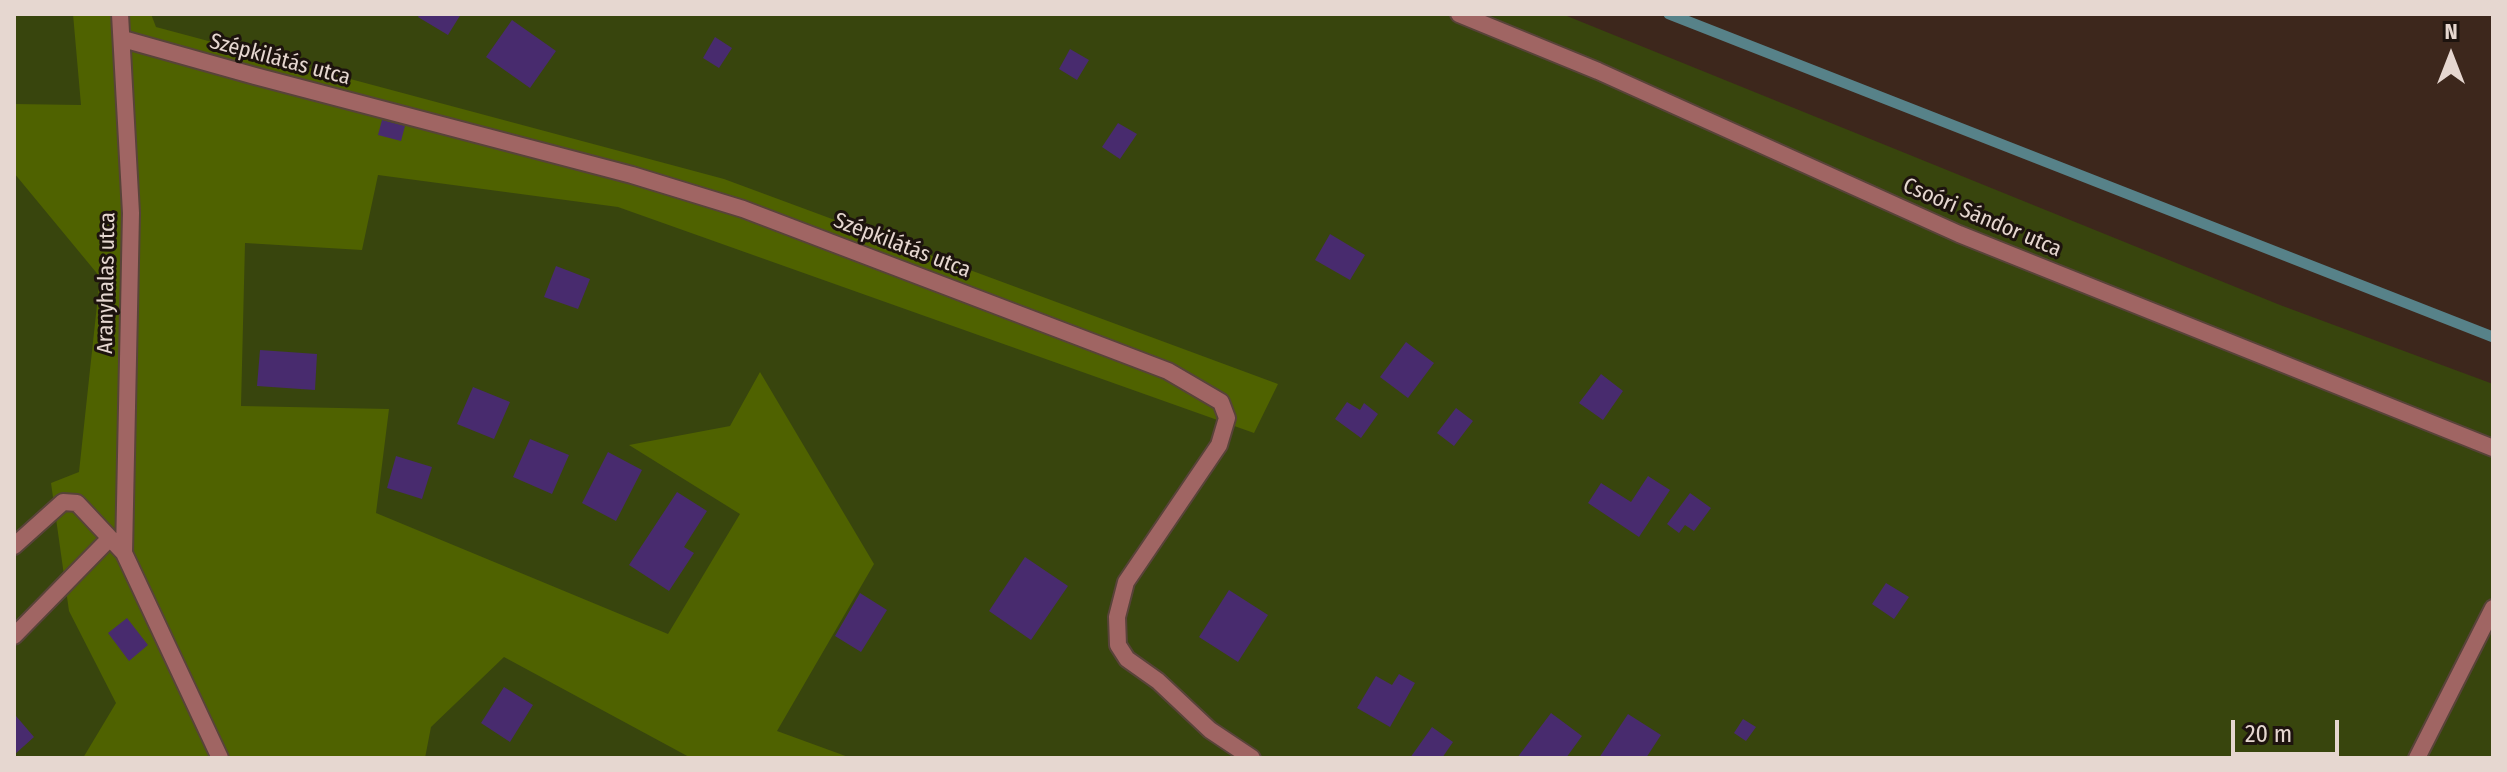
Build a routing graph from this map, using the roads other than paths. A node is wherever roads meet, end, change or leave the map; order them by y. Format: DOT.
graph roads {
  1 [pos="120,14"];
  2 [pos="1459,14"];
  3 [pos="123,39"];
  4 [pos="2493,448"];
  5 [pos="109,539"];
  6 [pos="14,546"];
  7 [pos="124,553"];
  8 [pos="2493,608"];
  9 [pos="14,636"];
  10 [pos="220,758"];
  11 [pos="1252,758"];
  12 [pos="2417,758"];
  1 -- 3 [label="street, Aranyhalas utca"];
  2 -- 4 [label="street, Csoóri Sándor utca"];
  3 -- 7 [label="street, Aranyhalas utca"];
  3 -- 11 [label="street, Szépkilátás utca"];
  5 -- 6 [label="street, Aranyhalas utca"];
  5 -- 7 [label="street, Aranyhalas utca"];
  5 -- 9 [label="street"];
  7 -- 10 [label="street, Aranyhalas utca"];
  8 -- 12 [label="street"];
}
